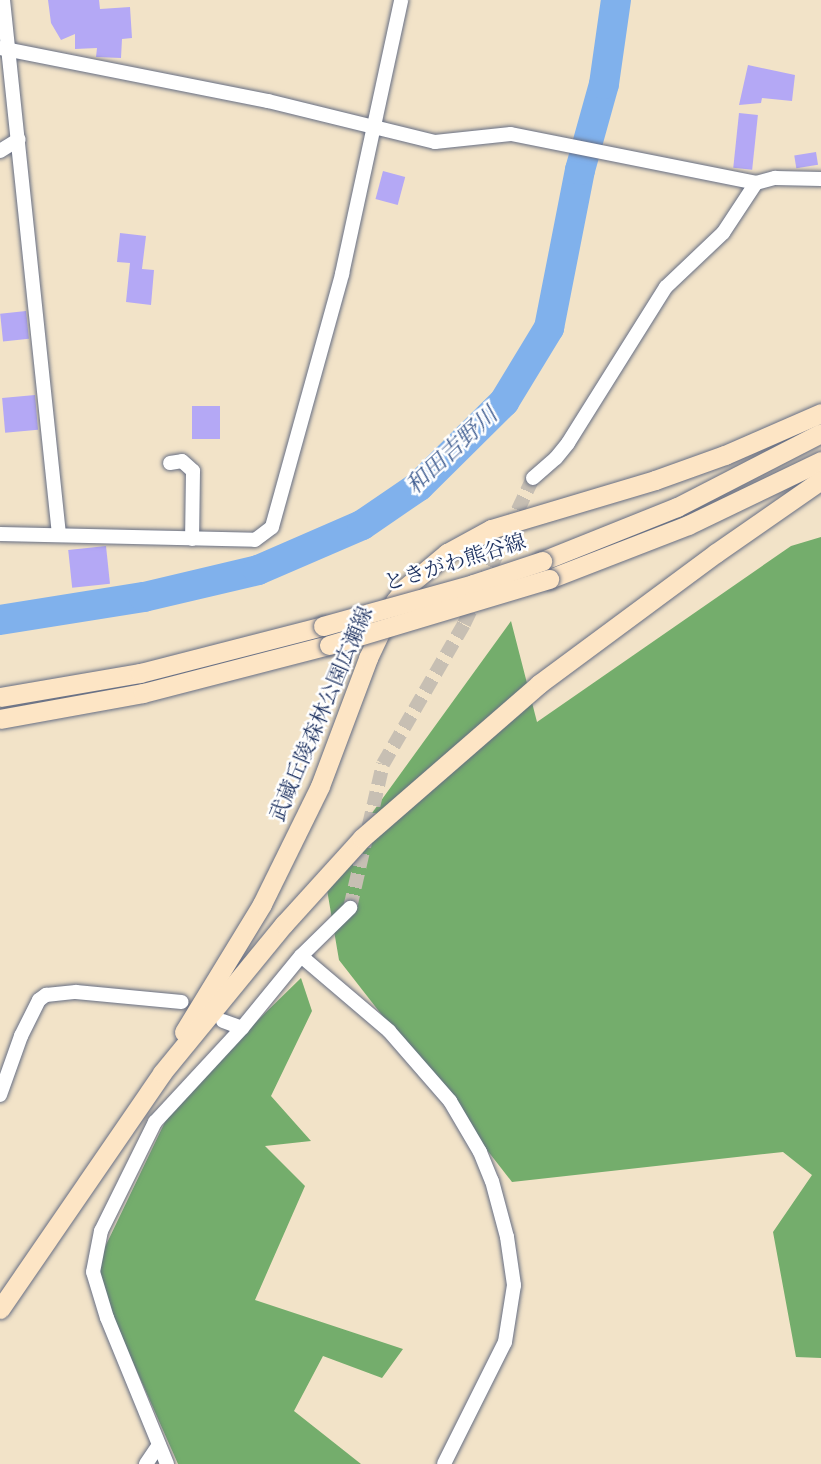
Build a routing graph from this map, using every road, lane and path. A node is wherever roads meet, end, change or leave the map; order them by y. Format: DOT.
graph roads {
  1 [pos="3,0"];
  2 [pos="401,0"];
  3 [pos="5,49"];
  4 [pos="373,128"];
  5 [pos="19,139"];
  6 [pos="0,151"];
  7 [pos="821,178"];
  8 [pos="756,183"];
  9 [pos="821,414"];
  10 [pos="821,433"];
  11 [pos="821,461"];
  12 [pos="170,463"];
  13 [pos="533,478"];
  14 [pos="821,480"];
  15 [pos="0,534"];
  16 [pos="59,536"];
  17 [pos="192,539"];
  18 [pos="326,635"];
  19 [pos="0,697"];
  20 [pos="0,719"];
  21 [pos="351,908"];
  22 [pos="301,956"];
  23 [pos="182,1002"];
  24 [pos="223,1021"];
  25 [pos="242,1028"];
  26 [pos="162,1073"];
  27 [pos="0,1095"];
  28 [pos="0,1309"];
  29 [pos="159,1445"];
  30 [pos="146,1464"];
  31 [pos="167,1464"];
  32 [pos="444,1464"];
  1 -- 3 [label="street"];
  2 -- 4 [label="street"];
  3 -- 4 [label="street"];
  3 -- 5 [label="street"];
  4 -- 8 [label="street"];
  4 -- 17 [label="street"];
  5 -- 6 [label="street"];
  5 -- 16 [label="street"];
  7 -- 8 [label="street"];
  8 -- 13 [label="street"];
  9 -- 26 [label="main road, 武蔵丘陵森林公園広瀬線"];
  10 -- 18 [label="main road, ときがわ熊谷線, bridge"];
  11 -- 18 [label="main road, ときがわ熊谷線, bridge"];
  12 -- 17 [label="street"];
  14 -- 26 [label="main road, 武蔵丘陵森林公園広瀬線"];
  15 -- 16 [label="street"];
  16 -- 17 [label="street"];
  18 -- 19 [label="main road, ときがわ熊谷線"];
  18 -- 20 [label="main road, ときがわ熊谷線"];
  21 -- 22 [label="street"];
  22 -- 25 [label="street"];
  22 -- 32 [label="street"];
  23 -- 27 [label="street"];
  24 -- 25 [label="street"];
  25 -- 29 [label="street"];
  26 -- 28 [label="main road, 武蔵丘陵森林公園広瀬線"];
  29 -- 30 [label="street"];
  29 -- 31 [label="street"];
}
